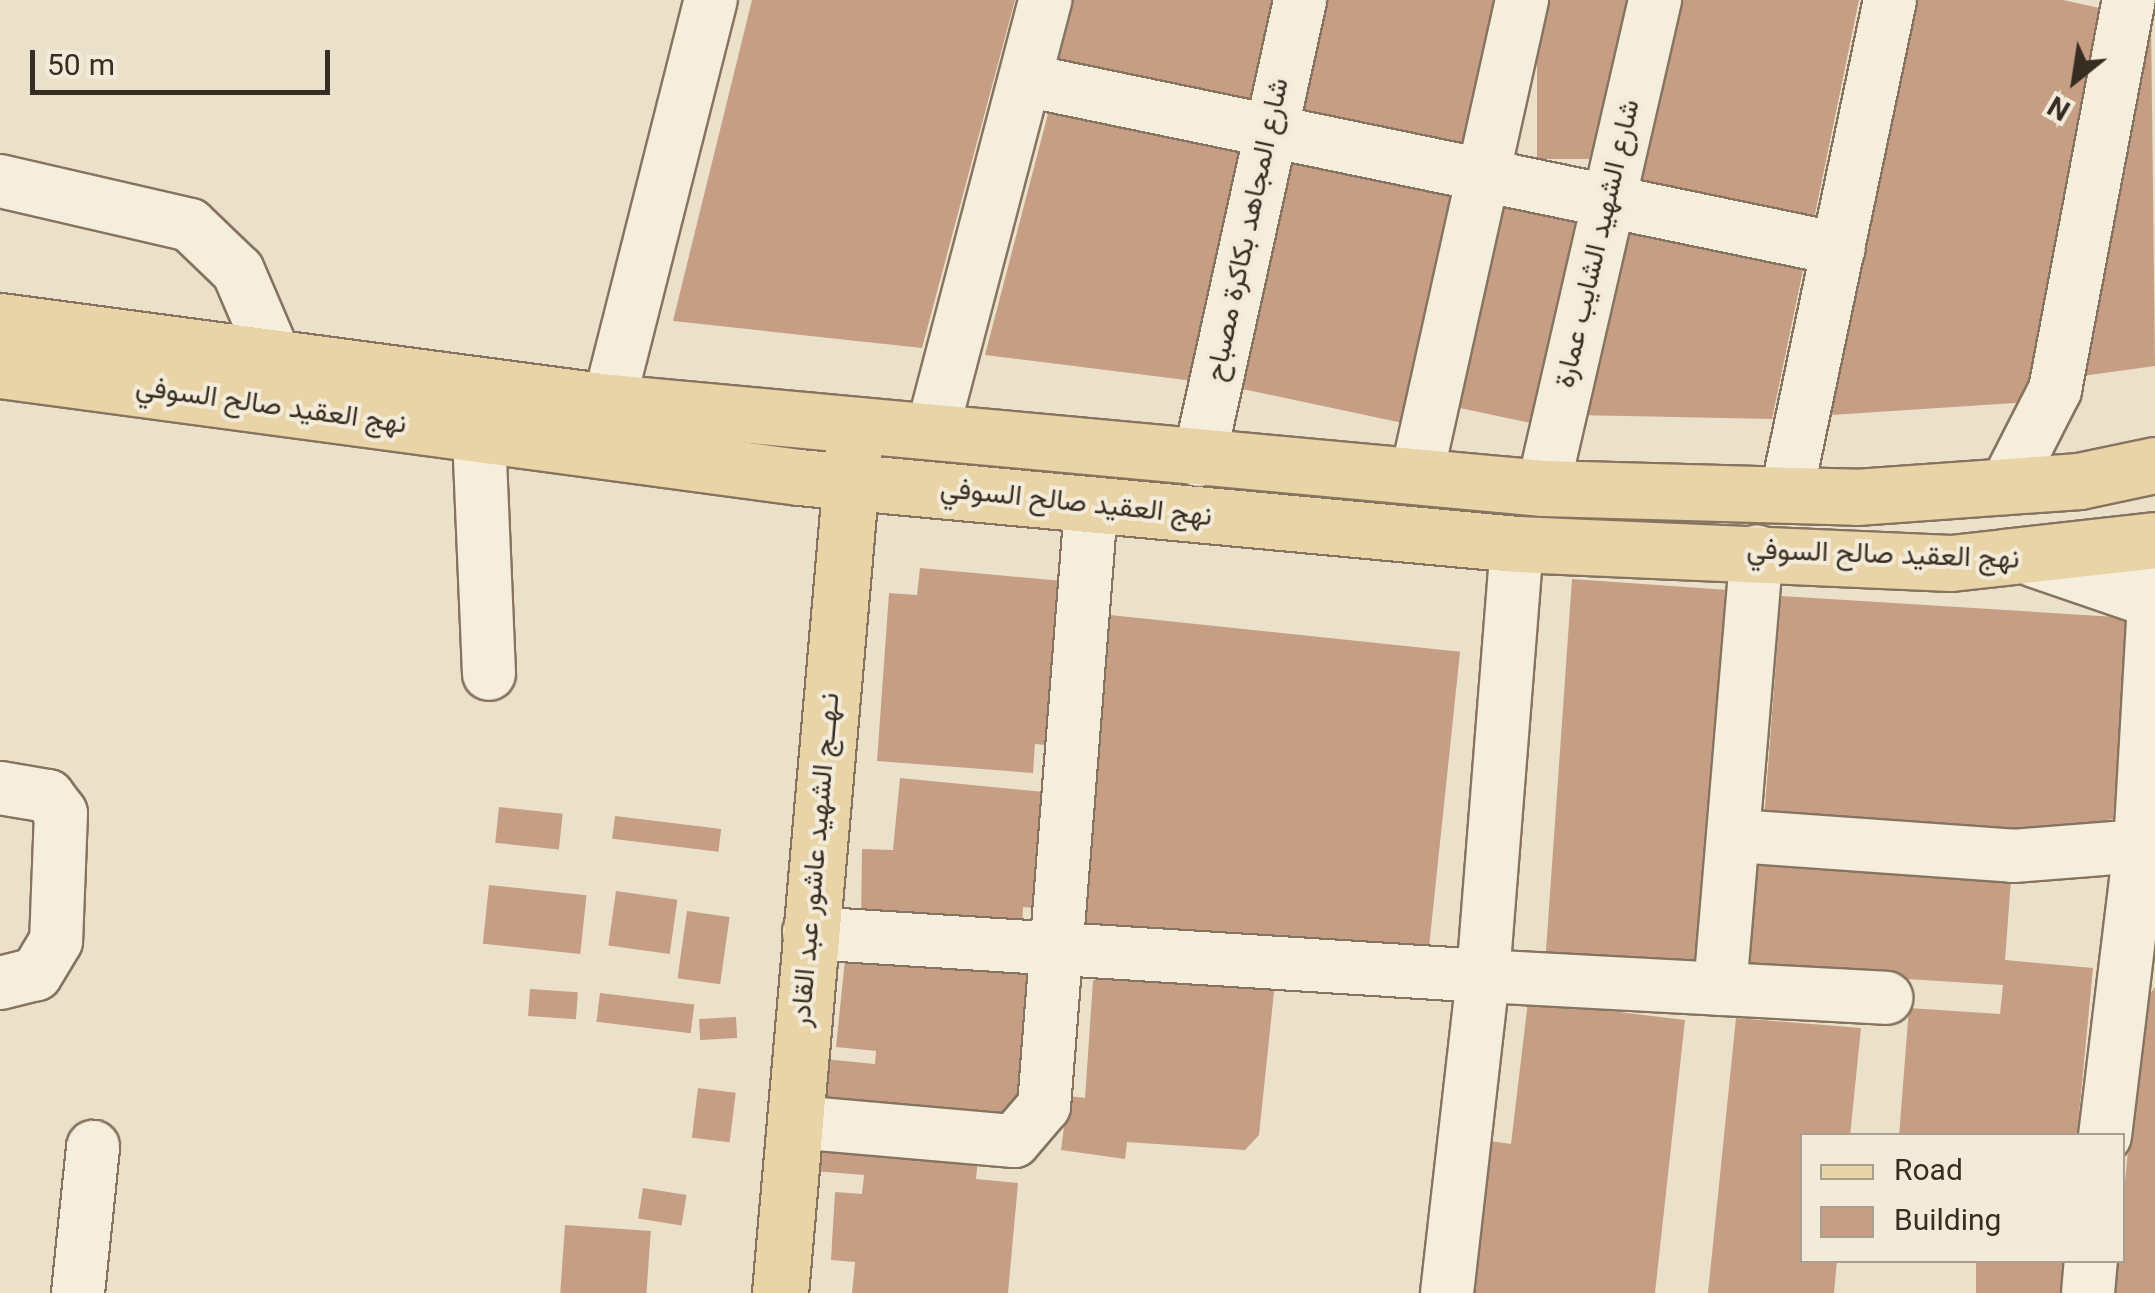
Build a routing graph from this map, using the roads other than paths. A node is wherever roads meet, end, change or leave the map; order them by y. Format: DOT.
graph roads {
  1 [pos="711,0"];
  2 [pos="1045,0"];
  3 [pos="1300,0"];
  4 [pos="1522,0"];
  5 [pos="1655,0"];
  6 [pos="1890,0"];
  7 [pos="2130,0"];
  8 [pos="1026,80"];
  9 [pos="1269,133"];
  10 [pos="1481,178"];
  11 [pos="0,181"];
  12 [pos="1608,203"];
  13 [pos="1839,249"];
  14 [pos="0,322"];
  15 [pos="277,362"];
  16 [pos="0,370"];
  17 [pos="609,402"];
  18 [pos="932,432"];
  19 [pos="478,435"];
  20 [pos="854,454"];
  21 [pos="1199,460"];
  22 [pos="2155,465"];
  23 [pos="1416,478"];
  24 [pos="2079,481"];
  25 [pos="1543,488"];
  26 [pos="2005,488"];
  27 [pos="1786,496"];
  28 [pos="1091,507"];
  29 [pos="2148,542"];
  30 [pos="1517,544"];
  31 [pos="1757,552"];
  32 [pos="2034,561"];
  33 [pos="2154,601"];
  34 [pos="489,674"];
  35 [pos="0,788"];
  36 [pos="1737,836"];
  37 [pos="2140,846"];
  38 [pos="809,933"];
  39 [pos="1052,946"];
  40 [pos="2139,969"];
  41 [pos="1483,976"];
  42 [pos="0,983"];
  43 [pos="1720,989"];
  44 [pos="1886,998"];
  45 [pos="796,1122"];
  46 [pos="2106,1133"];
  47 [pos="94,1147"];
  48 [pos="2091,1263"];
  49 [pos="78,1293"];
  50 [pos="780,1293"];
  51 [pos="1448,1293"];
  52 [pos="2088,1293"];
  1 -- 17 [label="street"];
  2 -- 8 [label="street"];
  3 -- 9 [label="street, شارع المجاهد بكاكرة مصباح"];
  4 -- 10 [label="street"];
  5 -- 12 [label="street, شارع الشهيد الشايب عمارة"];
  6 -- 13 [label="street"];
  7 -- 26 [label="street"];
  8 -- 9 [label="street"];
  8 -- 18 [label="street"];
  9 -- 10 [label="street"];
  9 -- 21 [label="street, شارع المجاهد بكاكرة مصباح"];
  10 -- 12 [label="street"];
  10 -- 23 [label="street"];
  11 -- 15 [label="street"];
  12 -- 13 [label="street"];
  12 -- 25 [label="street, شارع الشهيد الشايب عمارة"];
  13 -- 27 [label="street"];
  14 -- 15 [label="main road, نهج العقيد صالح السوفي"];
  15 -- 17 [label="main road, نهج العقيد صالح السوفي"];
  16 -- 19 [label="main road, نهج العقيد صالح السوفي"];
  17 -- 20 [label="main road, نهج العقيد صالح السوفي"];
  18 -- 20 [label="main road, نهج العقيد صالح السوفي"];
  18 -- 21 [label="main road, نهج العقيد صالح السوفي"];
  19 -- 20 [label="main road, نهج العقيد صالح السوفي"];
  19 -- 34 [label="street"];
  20 -- 28 [label="main road, نهج العقيد صالح السوفي"];
  20 -- 38 [label="main road, نـهــج الشهيد عاشور عبد القادر"];
  21 -- 23 [label="main road, نهج العقيد صالح السوفي"];
  22 -- 24 [label="main road, نهج العقيد صالح السوفي"];
  23 -- 25 [label="main road, نهج العقيد صالح السوفي"];
  24 -- 26 [label="main road, نهج العقيد صالح السوفي"];
  24 -- 29 [label="main road"];
  25 -- 27 [label="main road, نهج العقيد صالح السوفي"];
  26 -- 27 [label="main road, نهج العقيد صالح السوفي"];
  26 -- 32 [label="main road"];
  28 -- 30 [label="main road, نهج العقيد صالح السوفي"];
  28 -- 39 [label="street"];
  29 -- 32 [label="main road, نهج العقيد صالح السوفي"];
  29 -- 33 [label="street"];
  30 -- 31 [label="main road, نهج العقيد صالح السوفي"];
  30 -- 41 [label="street"];
  31 -- 32 [label="main road, نهج العقيد صالح السوفي"];
  31 -- 36 [label="street"];
  32 -- 33 [label="street"];
  33 -- 37 [label="street"];
  35 -- 42 [label="street"];
  36 -- 37 [label="street"];
  36 -- 43 [label="street"];
  37 -- 40 [label="street"];
  38 -- 39 [label="street"];
  38 -- 45 [label="main road, نـهــج الشهيد عاشور عبد القادر"];
  39 -- 41 [label="street"];
  39 -- 45 [label="street"];
  40 -- 46 [label="street"];
  41 -- 43 [label="street"];
  41 -- 51 [label="street"];
  43 -- 44 [label="street"];
  45 -- 50 [label="main road, نـهــج الشهيد عاشور عبد القادر"];
  47 -- 49 [label="street"];
  48 -- 52 [label="street"];
}
